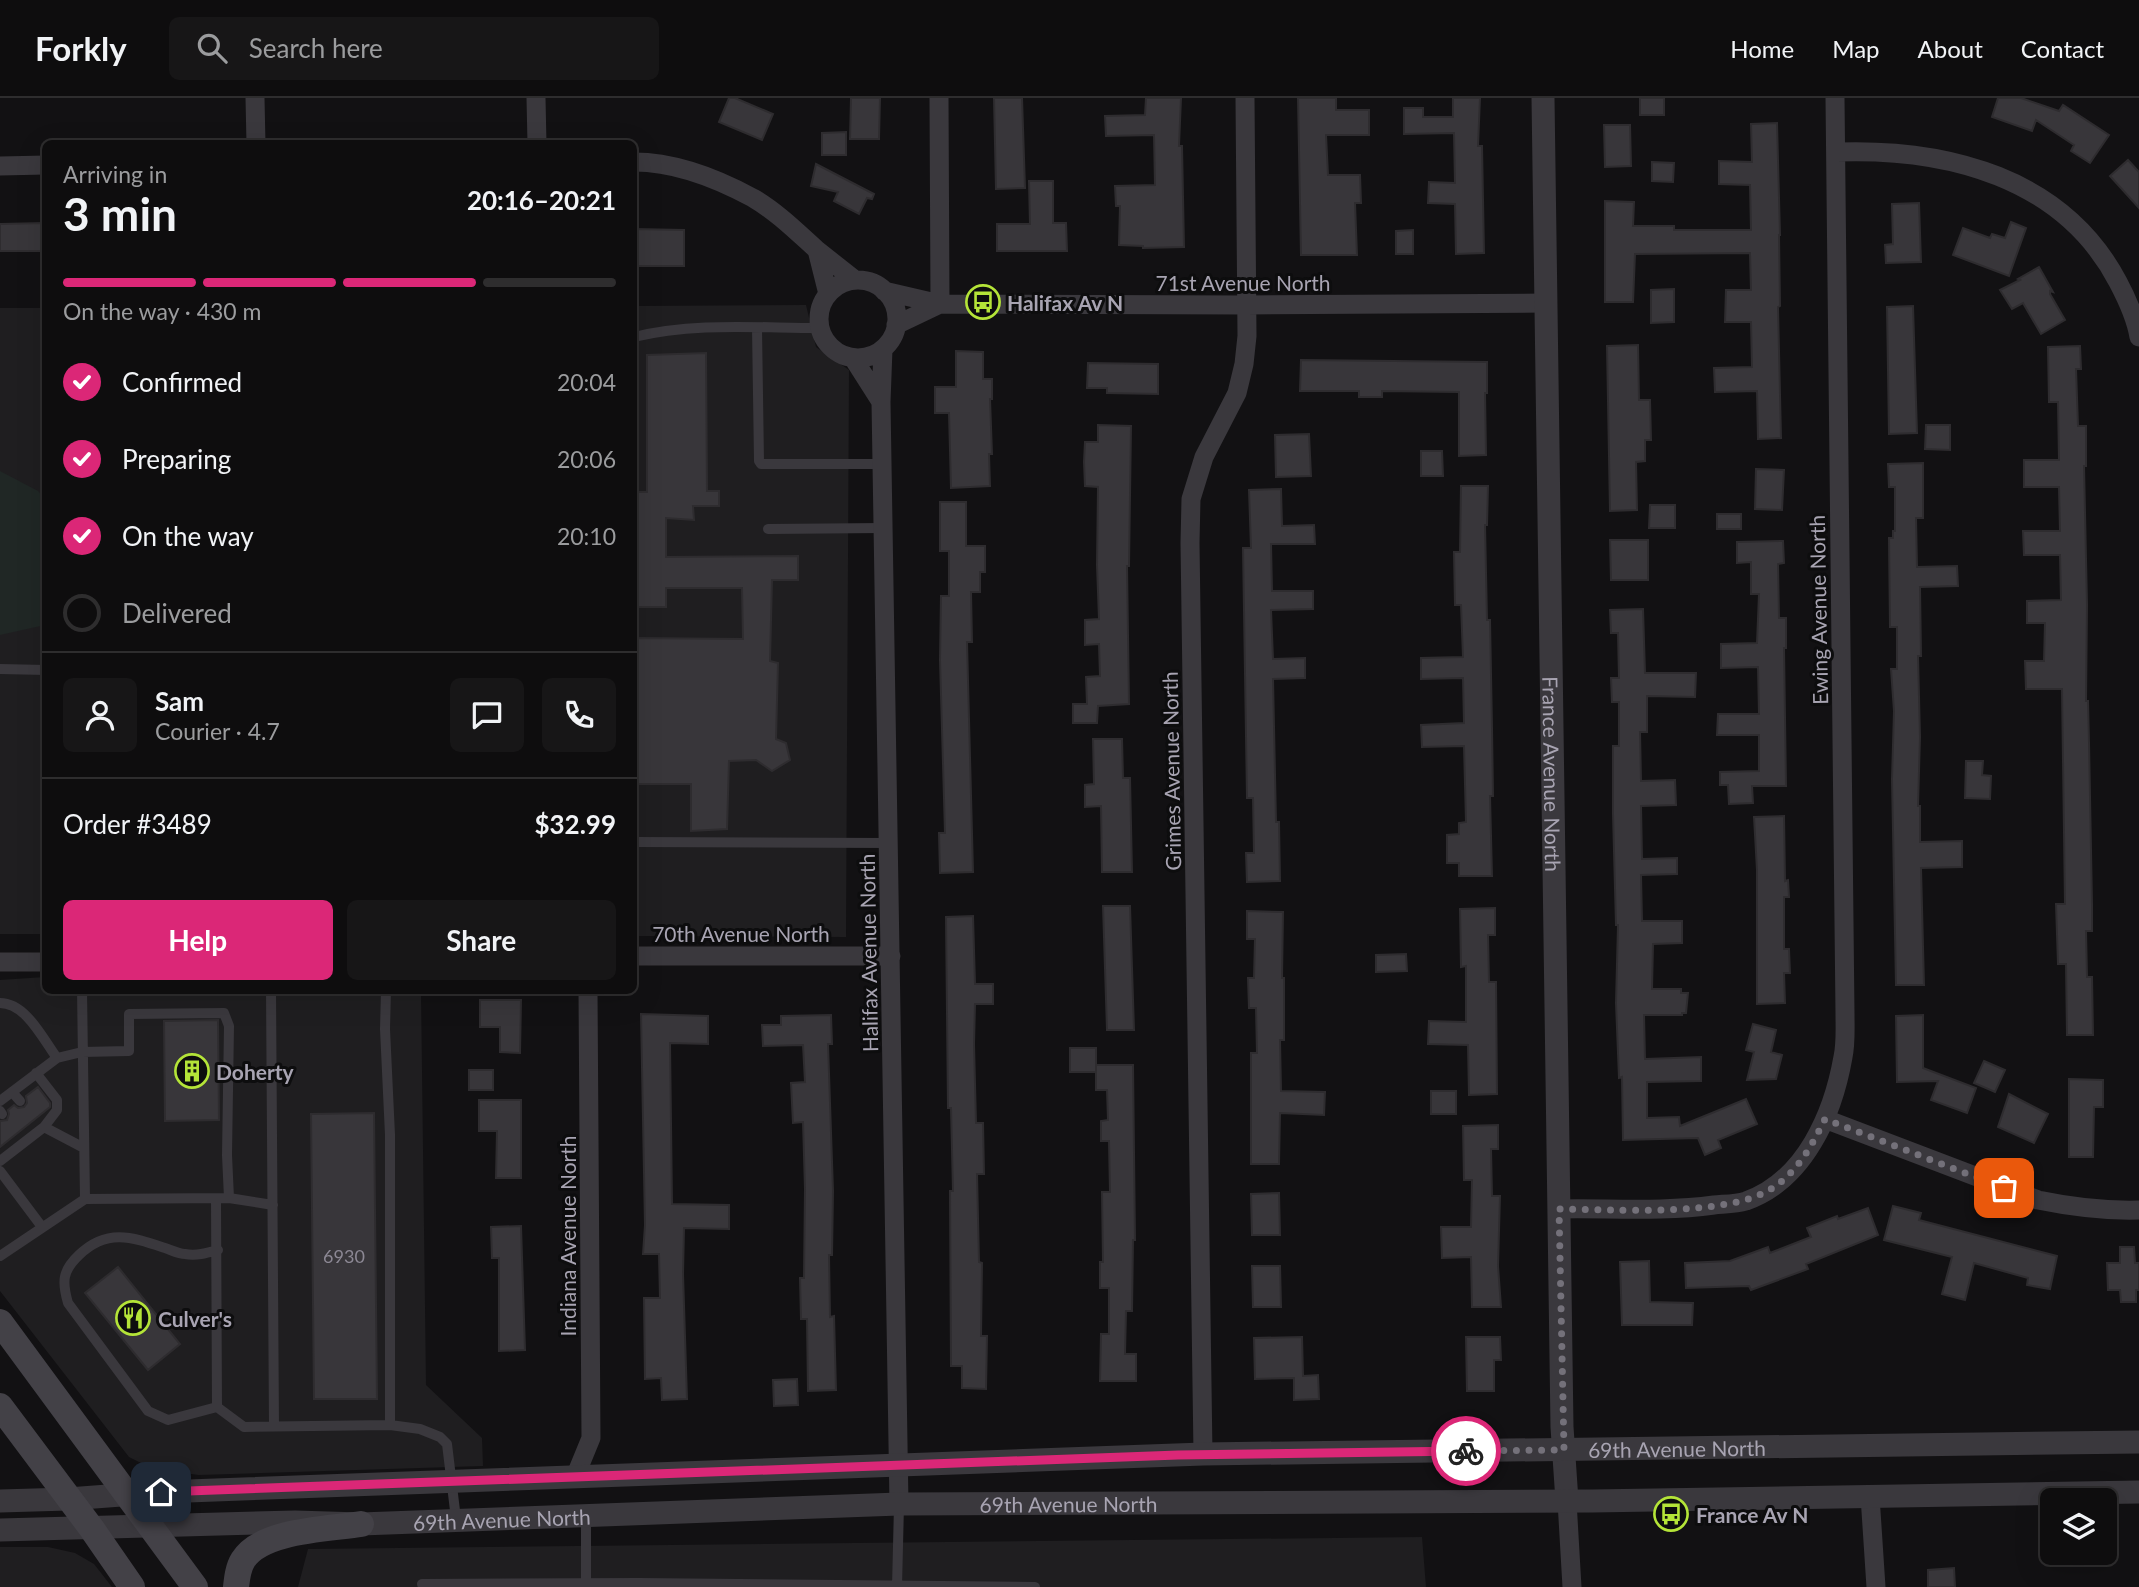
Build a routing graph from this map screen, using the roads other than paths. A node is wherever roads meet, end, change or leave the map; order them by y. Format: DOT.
graph roads {
  1 [pos="256,98"];
  2 [pos="536,98"];
  3 [pos="939,98"];
  4 [pos="1245,98"];
  5 [pos="1543,98"];
  6 [pos="1835,98"];
  7 [pos="256,140"];
  8 [pos="537,140"];
  9 [pos="1836,152"];
  10 [pos="637,162"];
  11 [pos="42,165"];
  12 [pos="0,166"];
  13 [pos="817,250"];
  14 [pos="855,280"];
  15 [pos="884,291"];
  16 [pos="828,294"];
  17 [pos="1546,303"];
  18 [pos="940,304"];
  19 [pos="1247,305"];
  20 [pos="896,325"];
  21 [pos="757,328"];
  22 [pos="819,328"];
  23 [pos="637,336"];
  24 [pos="2139,337"];
  25 [pos="883,349"];
  26 [pos="853,358"];
  27 [pos="881,402"];
  28 [pos="882,464"];
  29 [pos="883,528"];
  30 [pos="768,529"];
  31 [pos="0,668"];
  32 [pos="42,670"];
  33 [pos="637,842"];
  34 [pos="888,843"];
  35 [pos="637,956"];
  36 [pos="891,956"];
  37 [pos="0,962"];
  38 [pos="42,962"];
  39 [pos="82,994"];
  40 [pos="271,994"];
  41 [pos="386,994"];
  42 [pos="588,994"];
  43 [pos="0,1003"];
  44 [pos="82,1052"];
  45 [pos="57,1058"];
  46 [pos="36,1073"];
  47 [pos="12,1092"];
  48 [pos="0,1101"];
  49 [pos="20,1101"];
  50 [pos="1825,1119"];
  51 [pos="39,1126"];
  52 [pos="84,1148"];
  53 [pos="2,1155"];
  54 [pos="0,1171"];
  55 [pos="229,1198"];
  56 [pos="85,1199"];
  57 [pos="216,1199"];
  58 [pos="273,1205"];
  59 [pos="1559,1209"];
  60 [pos="2139,1210"];
  61 [pos="42,1227"];
  62 [pos="218,1250"];
  63 [pos="0,1256"];
  64 [pos="0,1322"];
  65 [pos="0,1406"];
  66 [pos="217,1407"];
  67 [pos="390,1425"];
  68 [pos="274,1426"];
  69 [pos="2139,1442"];
  70 [pos="1564,1450"];
  71 [pos="1203,1454"];
  72 [pos="899,1465"];
  73 [pos="575,1477"];
  74 [pos="452,1482"];
  75 [pos="2139,1492"];
  76 [pos="126,1494"];
  77 [pos="1870,1496"];
  78 [pos="68,1499"];
  79 [pos="0,1501"];
  80 [pos="1567,1502"];
  81 [pos="899,1504"];
  82 [pos="586,1517"];
  83 [pos="456,1519"];
  84 [pos="361,1524"];
  85 [pos="149,1525"];
  86 [pos="92,1529"];
  87 [pos="0,1530"];
  88 [pos="586,1583"];
  89 [pos="501,1585"];
  90 [pos="570,1585"];
  91 [pos="641,1585"];
  92 [pos="728,1586"];
  93 [pos="897,1586"];
  94 [pos="132,1587"];
  95 [pos="195,1587"];
  96 [pos="236,1587"];
  97 [pos="423,1587"];
  98 [pos="1035,1587"];
  99 [pos="1572,1587"];
  100 [pos="1876,1587"];
  1 -- 7 [label="street"];
  2 -- 8 [label="street"];
  3 -- 18 [label="street"];
  4 -- 19 [label="street, Grimes Avenue North"];
  5 -- 17 [label="street, France Avenue North"];
  6 -- 9 [label="street, Ewing Avenue North"];
  9 -- 24 [label="street"];
  9 -- 50 [label="street, Ewing Avenue North"];
  10 -- 13 [label="street"];
  11 -- 12 [label="street"];
  13 -- 14 [label="street"];
  13 -- 16 [label="street"];
  14 -- 15 [label="street"];
  14 -- 16 [label="street"];
  15 -- 18 [label="street, 71st Avenue North"];
  15 -- 20 [label="street"];
  16 -- 22 [label="street"];
  17 -- 19 [label="street, 71st Avenue North"];
  17 -- 59 [label="street, France Avenue North"];
  18 -- 19 [label="street, 71st Avenue North"];
  18 -- 20 [label="street, 71st Avenue North"];
  19 -- 71 [label="street, Grimes Avenue North"];
  20 -- 25 [label="street"];
  21 -- 22 [label="lane"];
  21 -- 23 [label="lane"];
  21 -- 28 [label="lane"];
  22 -- 26 [label="street"];
  25 -- 26 [label="street"];
  25 -- 27 [label="street, Halifax Avenue North"];
  26 -- 27 [label="street"];
  27 -- 28 [label="street, Halifax Avenue North"];
  28 -- 29 [label="street, Halifax Avenue North"];
  29 -- 30 [label="lane"];
  29 -- 34 [label="street, Halifax Avenue North"];
  31 -- 32 [label="lane"];
  33 -- 34 [label="lane"];
  34 -- 36 [label="street, Halifax Avenue North"];
  35 -- 36 [label="street, 70th Avenue North"];
  36 -- 72 [label="street, Halifax Avenue North"];
  37 -- 38 [label="street"];
  39 -- 44 [label="lane"];
  40 -- 58 [label="lane"];
  41 -- 67 [label="lane"];
  42 -- 73 [label="street, Indiana Avenue North"];
  43 -- 45 [label="lane"];
  44 -- 45 [label="lane"];
  44 -- 52 [label="lane"];
  44 -- 55 [label="lane"];
  45 -- 46 [label="lane"];
  46 -- 47 [label="lane"];
  46 -- 51 [label="lane"];
  47 -- 48 [label="lane"];
  47 -- 49 [label="lane"];
  50 -- 59 [label="street, Ewing Avenue North"];
  50 -- 60 [label="street"];
  51 -- 52 [label="lane"];
  51 -- 53 [label="lane"];
  52 -- 56 [label="lane"];
  54 -- 61 [label="lane"];
  55 -- 57 [label="lane"];
  55 -- 58 [label="lane"];
  56 -- 57 [label="lane"];
  56 -- 61 [label="lane"];
  57 -- 62 [label="lane"];
  58 -- 68 [label="lane"];
  59 -- 70 [label="street, France Avenue North"];
  61 -- 63 [label="lane"];
  62 -- 66 [label="lane"];
  62 -- 66 [label="lane"];
  64 -- 76 [label="main road"];
  65 -- 78 [label="main road"];
  66 -- 68 [label="lane"];
  67 -- 68 [label="lane"];
  67 -- 74 [label="lane"];
  69 -- 70 [label="street, 69th Avenue North"];
  70 -- 71 [label="street, 69th Avenue North"];
  70 -- 80 [label="street, France Avenue North"];
  71 -- 72 [label="street, 69th Avenue North"];
  72 -- 73 [label="street, 69th Avenue North"];
  72 -- 81 [label="street, Halifax Avenue North"];
  73 -- 74 [label="street, 69th Avenue North"];
  74 -- 76 [label="street, 69th Avenue North"];
  74 -- 83 [label="lane"];
  75 -- 77 [label="street, 69th Avenue North"];
  76 -- 78 [label="street, 69th Avenue North"];
  76 -- 85 [label="main road"];
  77 -- 80 [label="street, 69th Avenue North"];
  77 -- 100 [label="street"];
  78 -- 79 [label="street, 69th Avenue North"];
  78 -- 86 [label="main road"];
  80 -- 81 [label="street, 69th Avenue North"];
  80 -- 99 [label="street"];
  81 -- 82 [label="street, 69th Avenue North"];
  81 -- 93 [label="lane"];
  82 -- 83 [label="street, 69th Avenue North"];
  82 -- 88 [label="lane"];
  83 -- 84 [label="street, 69th Avenue North"];
  84 -- 85 [label="street, 69th Avenue North"];
  84 -- 96 [label="main road"];
  85 -- 86 [label="street, 69th Avenue North"];
  85 -- 95 [label="main road"];
  86 -- 87 [label="street, 69th Avenue North"];
  86 -- 94 [label="main road"];
  88 -- 90 [label="lane"];
  88 -- 91 [label="lane"];
  89 -- 90 [label="lane"];
  89 -- 97 [label="lane"];
  91 -- 92 [label="lane"];
  92 -- 93 [label="lane"];
  93 -- 98 [label="lane"];
}
